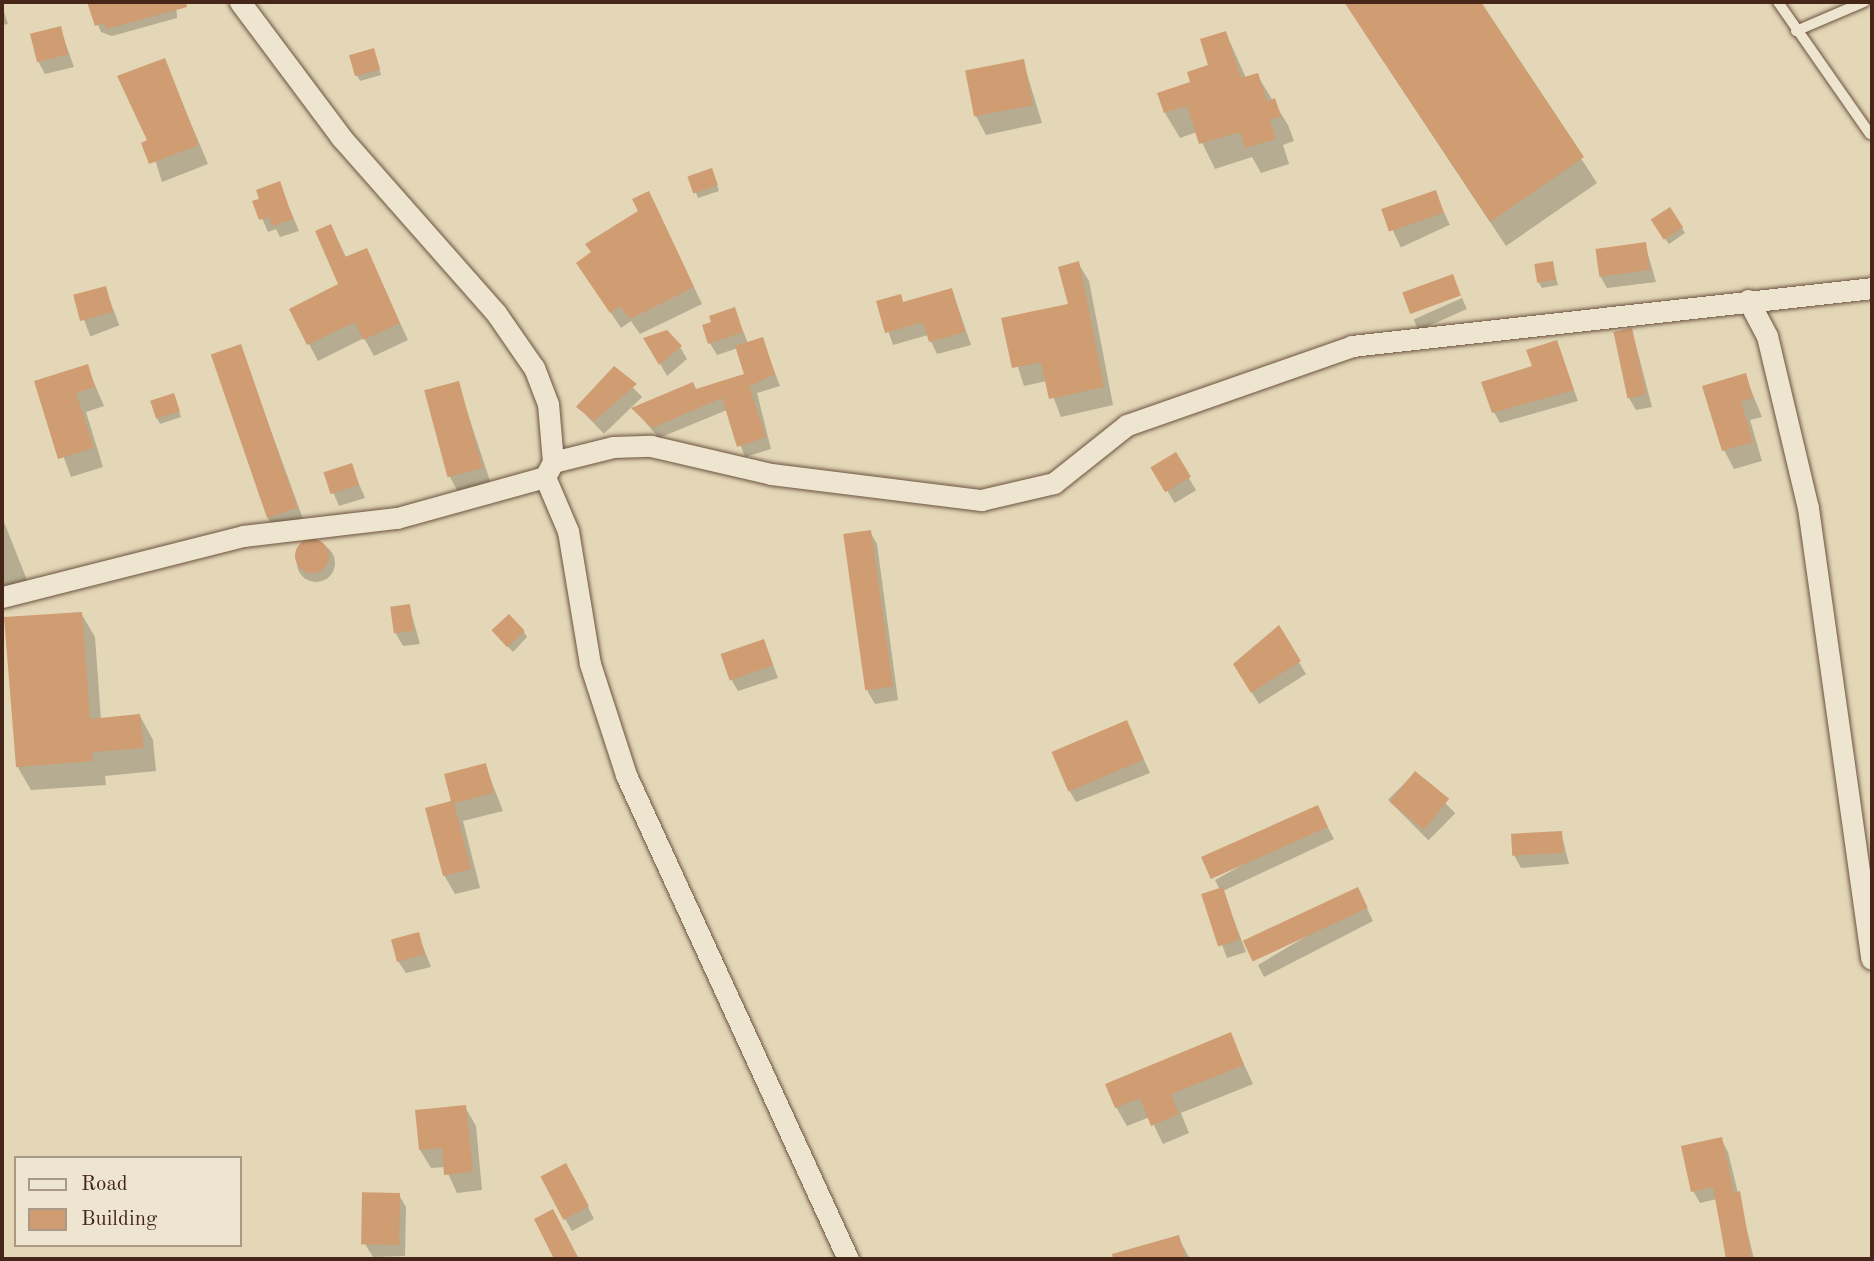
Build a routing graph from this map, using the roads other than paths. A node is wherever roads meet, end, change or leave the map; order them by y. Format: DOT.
graph roads {
  1 [pos="240,2"];
  2 [pos="1778,2"];
  3 [pos="1864,2"];
  4 [pos="1796,31"];
  5 [pos="1870,134"];
  6 [pos="1872,288"];
  7 [pos="1748,300"];
  8 [pos="549,470"];
  9 [pos="2,597"];
  10 [pos="1871,959"];
  11 [pos="848,1259"];
  1 -- 8 [label="street"];
  2 -- 4 [label="lane"];
  3 -- 4 [label="lane"];
  4 -- 5 [label="lane"];
  6 -- 7 [label="street"];
  7 -- 8 [label="street"];
  7 -- 10 [label="street"];
  8 -- 9 [label="street"];
  8 -- 11 [label="street"];
}
